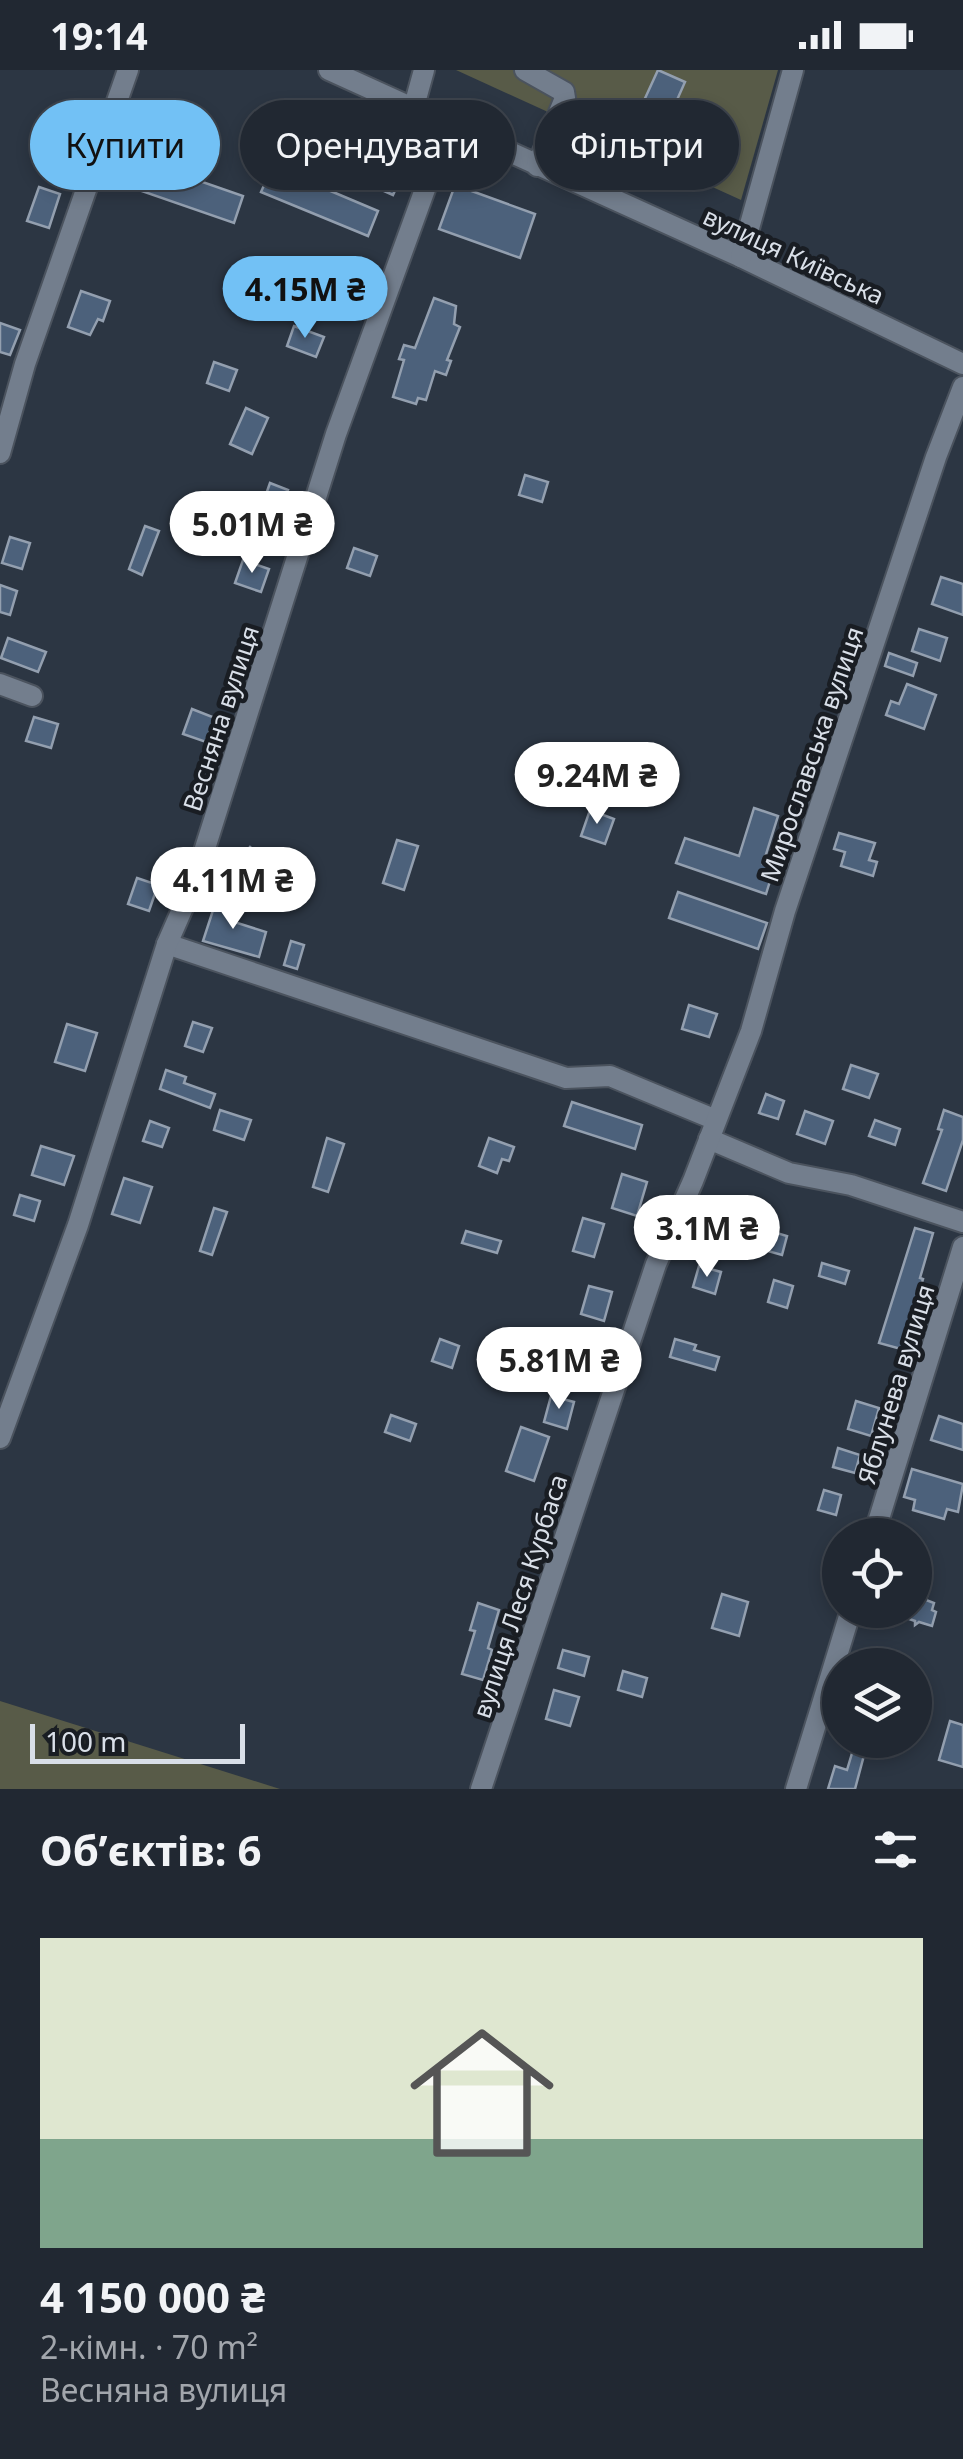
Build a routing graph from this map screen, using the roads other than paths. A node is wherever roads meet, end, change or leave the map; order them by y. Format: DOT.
graph roads {
  1 [pos="128,70"];
  2 [pos="329,70"];
  3 [pos="424,70"];
  4 [pos="524,70"];
  5 [pos="794,70"];
  6 [pos="392,100"];
  7 [pos="416,100"];
  8 [pos="564,100"];
  9 [pos="425,190"];
  10 [pos="591,190"];
  11 [pos="741,256"];
  12 [pos="963,364"];
  13 [pos="963,387"];
  14 [pos="0,453"];
  15 [pos="0,684"];
  16 [pos="32,696"];
  17 [pos="167,944"];
  18 [pos="712,1130"];
  19 [pos="963,1222"];
  20 [pos="963,1247"];
  21 [pos="0,1438"];
  22 [pos="879,1518"];
  23 [pos="845,1628"];
  24 [pos="482,1789"];
  25 [pos="796,1789"];
  1 -- 14 [label="street"];
  2 -- 6 [label="street, вулиця Київська"];
  3 -- 7 [label="street"];
  4 -- 8 [label="street"];
  5 -- 11 [label="street"];
  9 -- 17 [label="street, Весняна вулиця"];
  10 -- 11 [label="street, вулиця Київська"];
  11 -- 12 [label="street, вулиця Київська"];
  13 -- 18 [label="street, Мирославська вулиця"];
  15 -- 16 [label="street"];
  17 -- 18 [label="street"];
  17 -- 21 [label="street, Весняна вулиця"];
  18 -- 19 [label="street"];
  18 -- 24 [label="street, вулиця Леся Курбаса"];
  20 -- 22 [label="street, Яблунева вулиця"];
  23 -- 25 [label="street"];
}
